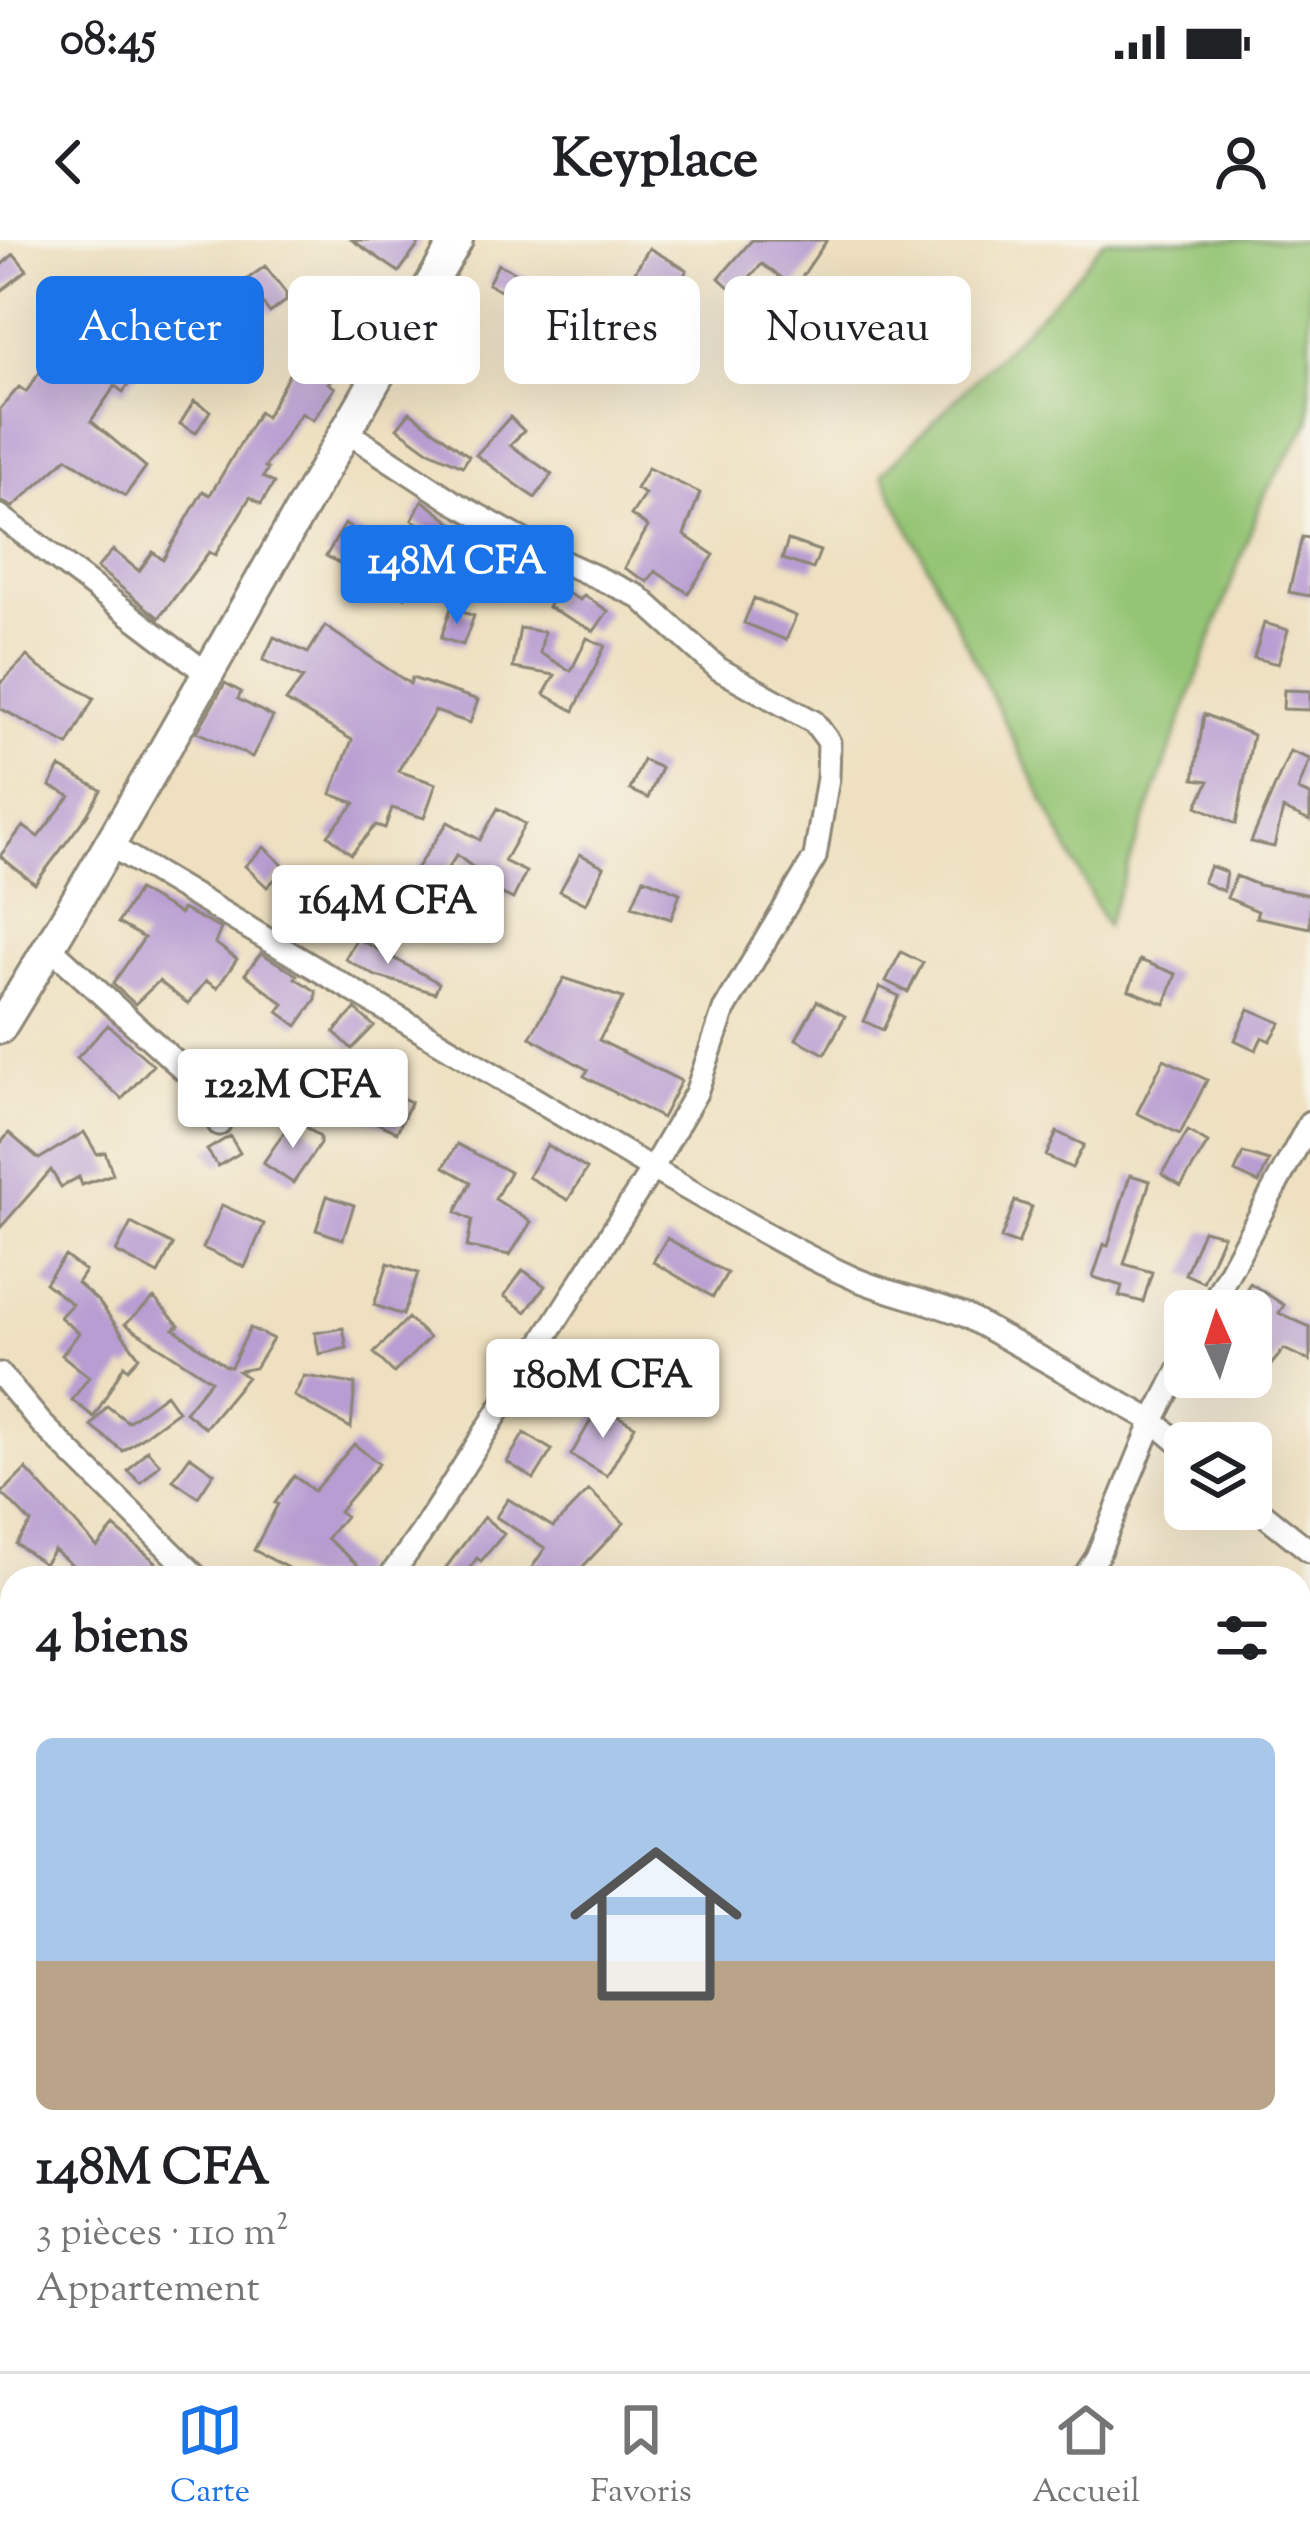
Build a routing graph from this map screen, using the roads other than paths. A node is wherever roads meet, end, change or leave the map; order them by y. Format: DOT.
graph roads {
  1 [pos="458,240"];
  2 [pos="344,430"];
  3 [pos="0,516"];
  4 [pos="208,674"];
  5 [pos="111,846"];
  6 [pos="50,946"];
  7 [pos="0,1028"];
  8 [pos="1310,1122"];
  9 [pos="220,1124"];
  10 [pos="652,1169"];
  11 [pos="1219,1290"];
  12 [pos="0,1374"];
  13 [pos="1165,1398"];
  14 [pos="1154,1421"];
  15 [pos="1164,1430"];
  16 [pos="1272,1521"];
  17 [pos="1310,1551"];
  18 [pos="186,1566"];
  19 [pos="398,1566"];
  20 [pos="1091,1566"];
  1 -- 2 [label="street"];
  2 -- 4 [label="street"];
  2 -- 10 [label="street"];
  3 -- 4 [label="street"];
  4 -- 5 [label="street"];
  5 -- 6 [label="street"];
  5 -- 10 [label="street"];
  6 -- 7 [label="street"];
  6 -- 9 [label="street"];
  8 -- 11 [label="street"];
  10 -- 14 [label="street"];
  10 -- 19 [label="street"];
  12 -- 18 [label="street"];
  13 -- 14 [label="street"];
  14 -- 15 [label="street"];
  14 -- 20 [label="street"];
  16 -- 17 [label="street"];
}
